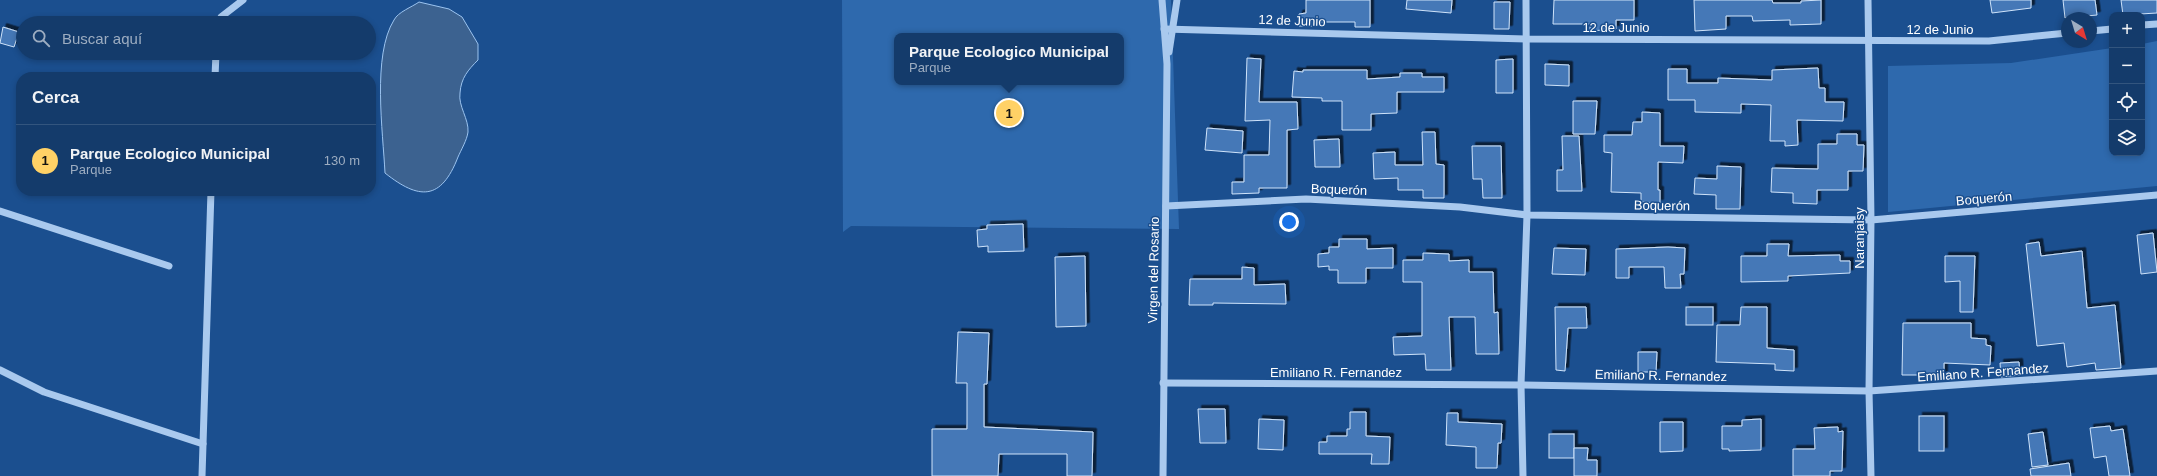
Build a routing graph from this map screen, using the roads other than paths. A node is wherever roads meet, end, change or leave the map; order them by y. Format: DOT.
graph roads {
  1 [pos="243,0"];
  2 [pos="1162,0"];
  3 [pos="1177,0"];
  4 [pos="1526,0"];
  5 [pos="1868,0"];
  6 [pos="222,16"];
  7 [pos="2157,24"];
  8 [pos="2145,25"];
  9 [pos="1164,29"];
  10 [pos="1173,29"];
  11 [pos="2109,29"];
  12 [pos="2097,30"];
  13 [pos="2061,34"];
  14 [pos="1527,39"];
  15 [pos="1868,41"];
  16 [pos="216,60"];
  17 [pos="1167,64"];
  18 [pos="215,72"];
  19 [pos="2157,195"];
  20 [pos="211,196"];
  21 [pos="1166,206"];
  22 [pos="0,211"];
  23 [pos="1527,215"];
  24 [pos="1871,220"];
  25 [pos="169,266"];
  26 [pos="0,370"];
  27 [pos="2157,371"];
  28 [pos="1163,383"];
  29 [pos="1521,385"];
  30 [pos="1869,391"];
  31 [pos="203,444"];
  32 [pos="202,476"];
  33 [pos="1163,476"];
  34 [pos="1523,476"];
  35 [pos="1871,476"];
  1 -- 6 [label="street"];
  2 -- 9 [label="street"];
  3 -- 10 [label="street"];
  4 -- 14 [label="street"];
  5 -- 15 [label="street, Naranjaisy"];
  7 -- 8 [label="street"];
  9 -- 10 [label="street, 12 de Junio"];
  9 -- 17 [label="street"];
  10 -- 14 [label="street, 12 de Junio"];
  10 -- 17 [label="street"];
  11 -- 12 [label="street"];
  13 -- 15 [label="street, 12 de Junio"];
  14 -- 15 [label="street, 12 de Junio"];
  14 -- 23 [label="street"];
  15 -- 24 [label="street, Naranjaisy"];
  16 -- 18 [label="street"];
  17 -- 21 [label="street, Virgen del Rosario"];
  19 -- 24 [label="street, Boquerón"];
  20 -- 31 [label="street"];
  21 -- 23 [label="street, Boquerón"];
  21 -- 28 [label="street, Virgen del Rosario"];
  22 -- 25 [label="street"];
  23 -- 24 [label="street, Boquerón"];
  23 -- 29 [label="street"];
  24 -- 30 [label="street, Naranjaisy"];
  26 -- 31 [label="street"];
  27 -- 30 [label="street, Emiliano R. Fernandez"];
  28 -- 29 [label="street, Emiliano R. Fernandez"];
  28 -- 33 [label="street, Virgen del Rosario"];
  29 -- 30 [label="street, Emiliano R. Fernandez"];
  29 -- 34 [label="street"];
  30 -- 35 [label="street, Naranjaisy"];
  31 -- 32 [label="street"];
}
